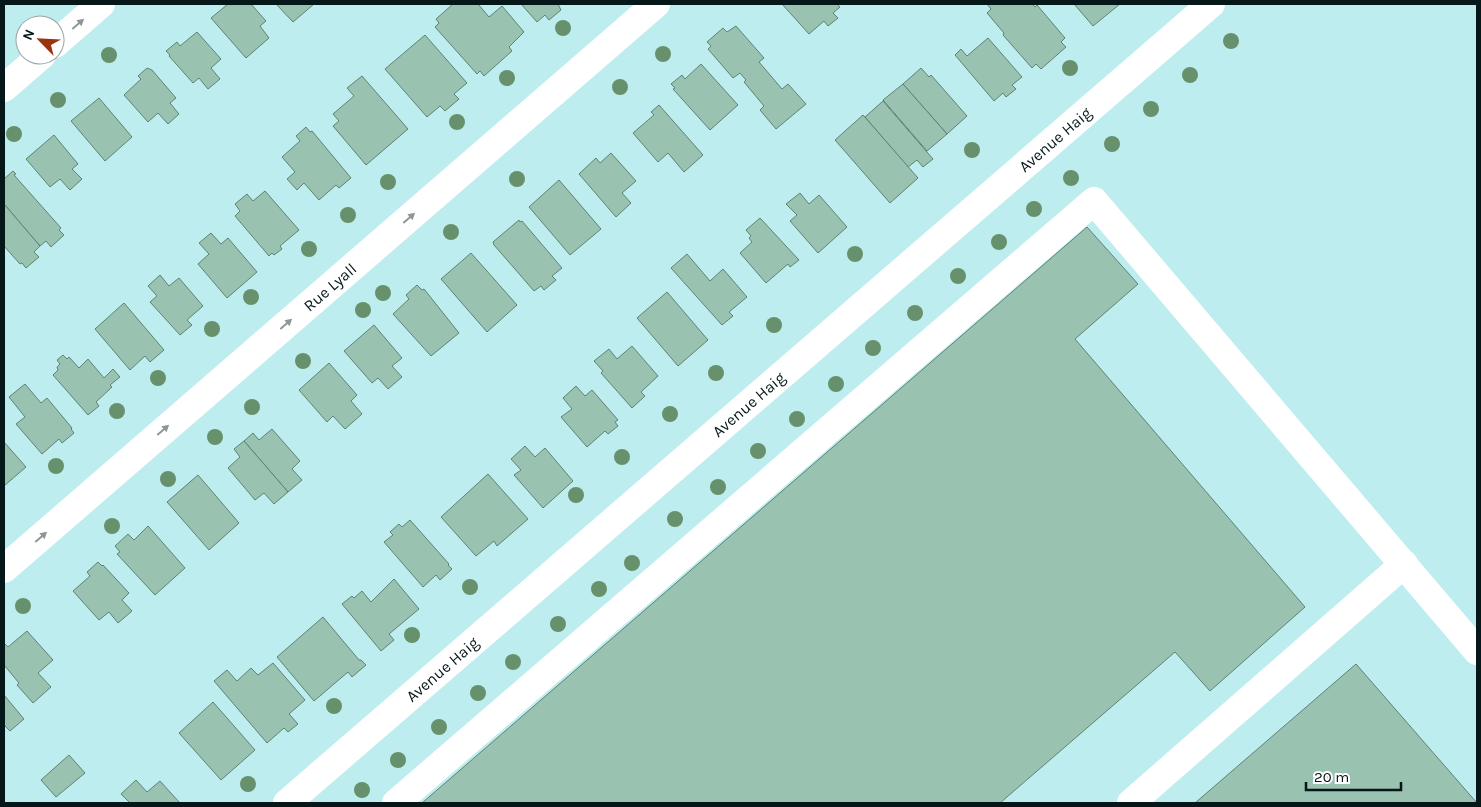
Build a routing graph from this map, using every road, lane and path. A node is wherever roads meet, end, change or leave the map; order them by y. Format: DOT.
graph roads {
  1 [pos="101,4"];
  2 [pos="656,4"];
  3 [pos="1211,4"];
  4 [pos="65,35"];
  5 [pos="30,65"];
  6 [pos="4,88"];
  7 [pos="1404,564"];
  8 [pos="4,569"];
  9 [pos="1477,652"];
  10 [pos="287,803"];
  11 [pos="396,803"];
  12 [pos="1131,803"];
  4 -- 1 [label="street, one-way"];
  8 -- 2 [label="street, Rue Lyall, one-way"];
  3 -- 10 [label="street, Avenue Haig"];
  5 -- 6 [label="street"];
  7 -- 9 [label="street"];
  7 -- 11 [label="street"];
  7 -- 12 [label="street"];
}
